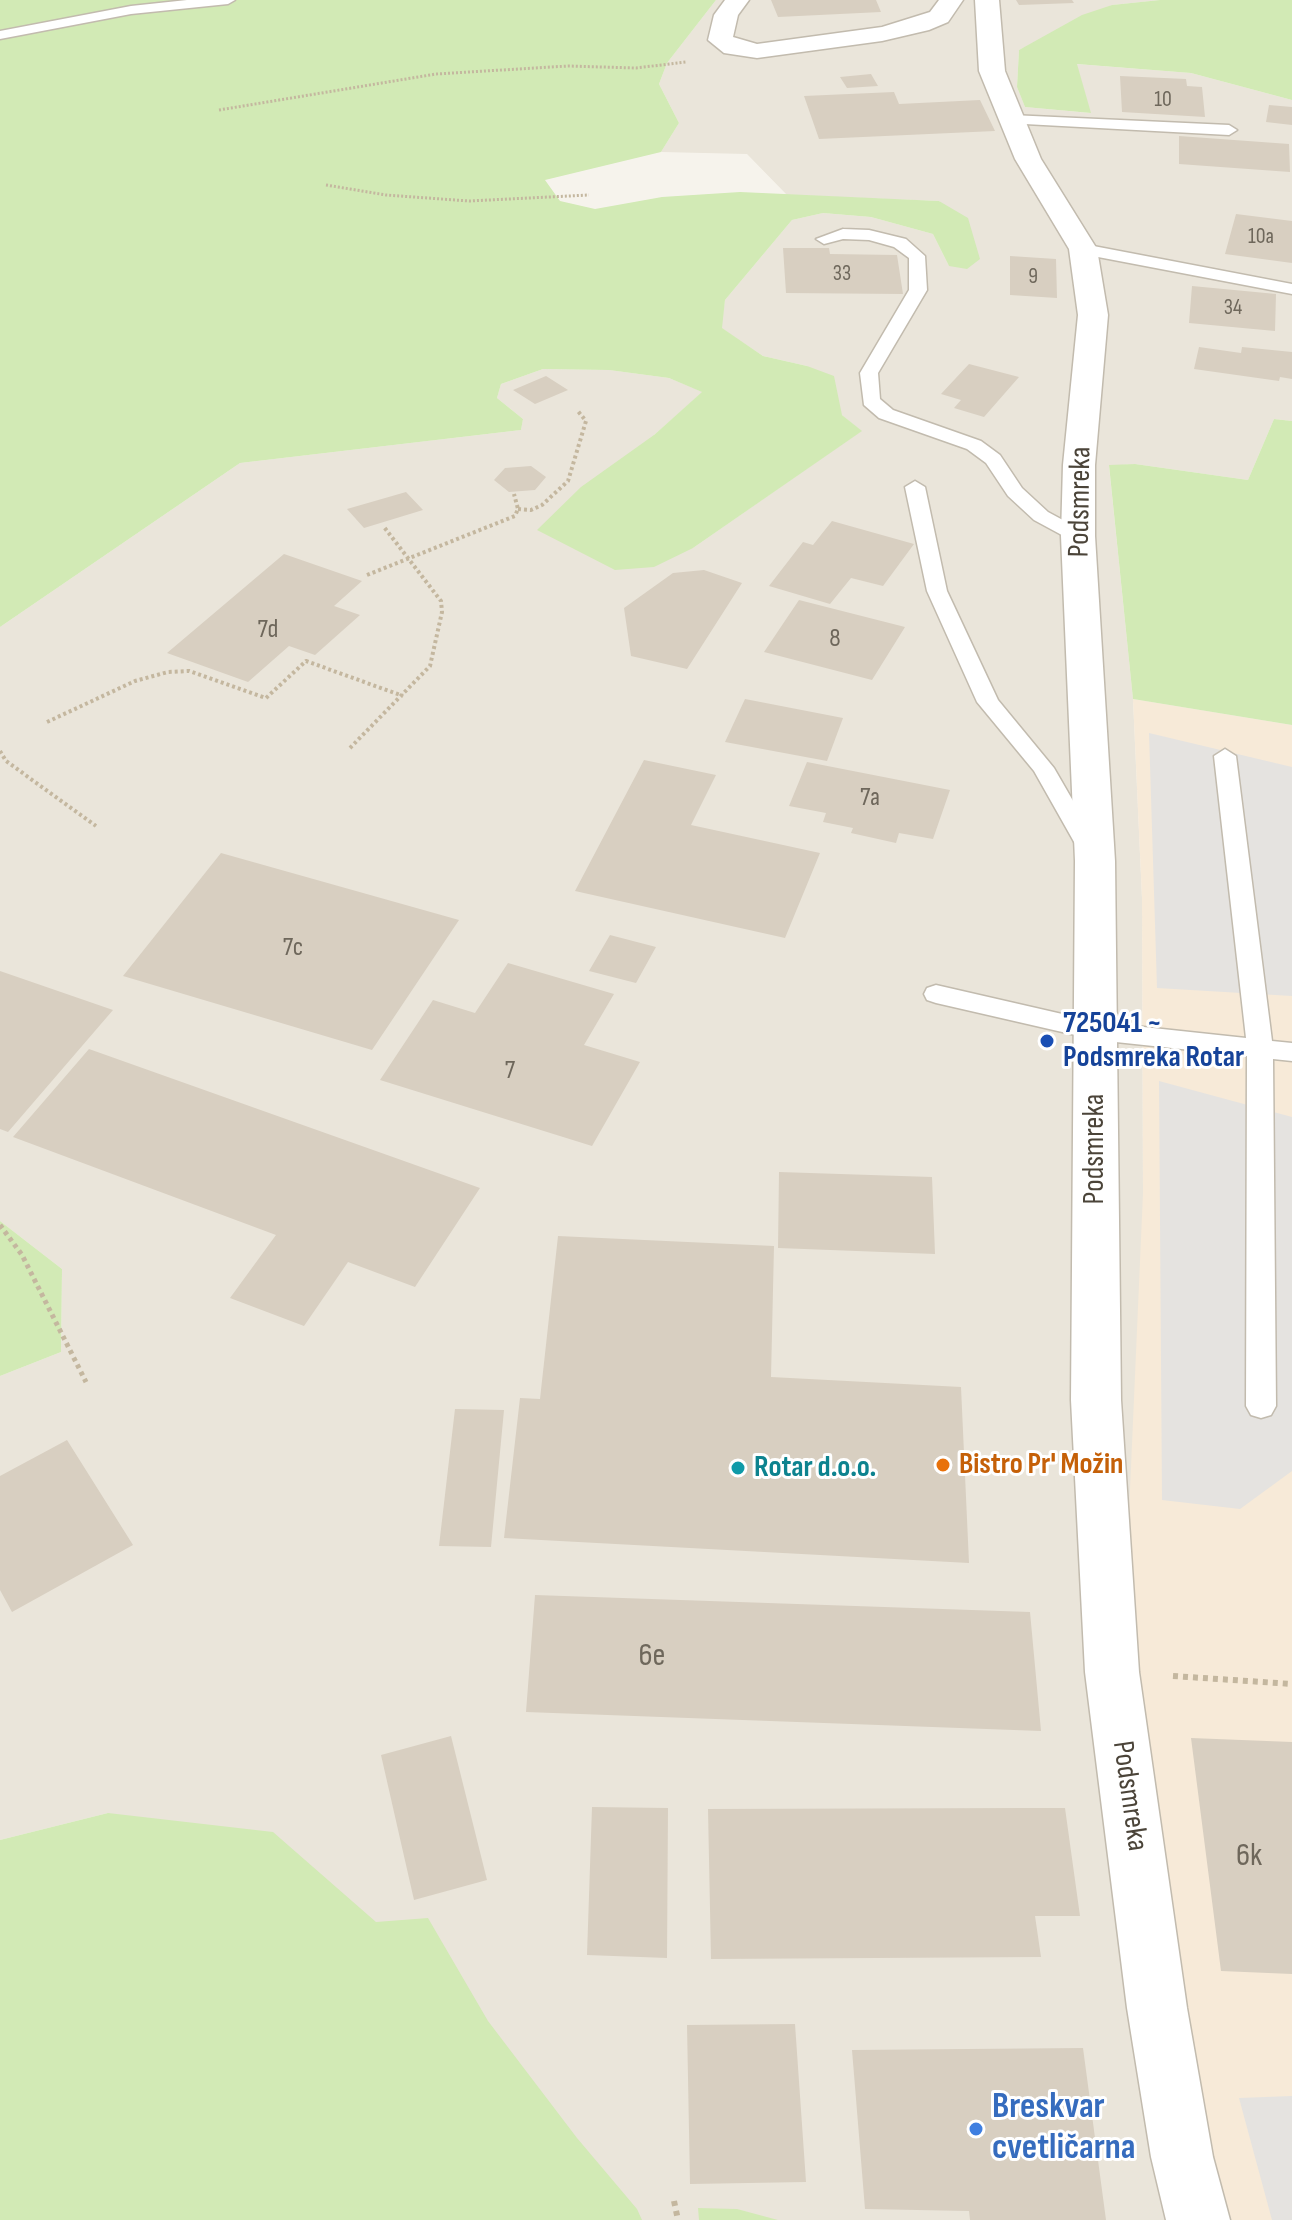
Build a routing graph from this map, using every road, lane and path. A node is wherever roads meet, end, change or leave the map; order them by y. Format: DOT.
graph roads {
  1 [pos="228,0"];
  2 [pos="737,0"];
  3 [pos="951,0"];
  4 [pos="987,0"];
  5 [pos="0,35"];
  6 [pos="733,48"];
  7 [pos="219,110"];
  8 [pos="1011,120"];
  9 [pos="1229,130"];
  10 [pos="326,185"];
  11 [pos="589,195"];
  12 [pos="824,239"];
  13 [pos="1083,249"];
  14 [pos="1292,289"];
  15 [pos="577,410"];
  16 [pos="915,487"];
  17 [pos="514,494"];
  18 [pos="518,509"];
  19 [pos="384,527"];
  20 [pos="1078,536"];
  21 [pos="408,555"];
  22 [pos="367,575"];
  23 [pos="403,696"];
  24 [pos="47,722"];
  25 [pos="350,748"];
  26 [pos="0,751"];
  27 [pos="1225,756"];
  28 [pos="96,826"];
  29 [pos="1095,861"];
  30 [pos="936,994"];
  31 [pos="1097,1031"];
  32 [pos="1260,1048"];
  33 [pos="1292,1052"];
  34 [pos="0,1225"];
  35 [pos="86,1382"];
  36 [pos="1261,1406"];
  37 [pos="1112,1672"];
  38 [pos="1292,1684"];
  39 [pos="674,2201"];
  40 [pos="678,2220"];
  41 [pos="1198,2220"];
  1 -- 5 [label="lane"];
  2 -- 6 [label="street"];
  3 -- 6 [label="street"];
  4 -- 8 [label="street, Podsmreka"];
  6 -- 7 [label="path"];
  8 -- 9 [label="lane"];
  8 -- 13 [label="street, Podsmreka"];
  10 -- 11 [label="path"];
  12 -- 20 [label="lane"];
  13 -- 14 [label="lane"];
  13 -- 20 [label="street, Podsmreka"];
  15 -- 18 [label="path"];
  16 -- 29 [label="lane"];
  17 -- 18 [label="path"];
  18 -- 21 [label="path"];
  19 -- 21 [label="path"];
  20 -- 29 [label="street, Podsmreka"];
  21 -- 22 [label="path"];
  21 -- 23 [label="path"];
  23 -- 24 [label="path"];
  23 -- 25 [label="path"];
  26 -- 28 [label="path"];
  27 -- 32 [label="lane"];
  29 -- 31 [label="street, Podsmreka"];
  30 -- 31 [label="lane"];
  31 -- 32 [label="lane"];
  31 -- 37 [label="street, Podsmreka"];
  32 -- 33 [label="lane"];
  32 -- 36 [label="lane"];
  34 -- 35 [label="path"];
  37 -- 38 [label="path"];
  37 -- 41 [label="street, Podsmreka"];
  39 -- 40 [label="path"];
}
